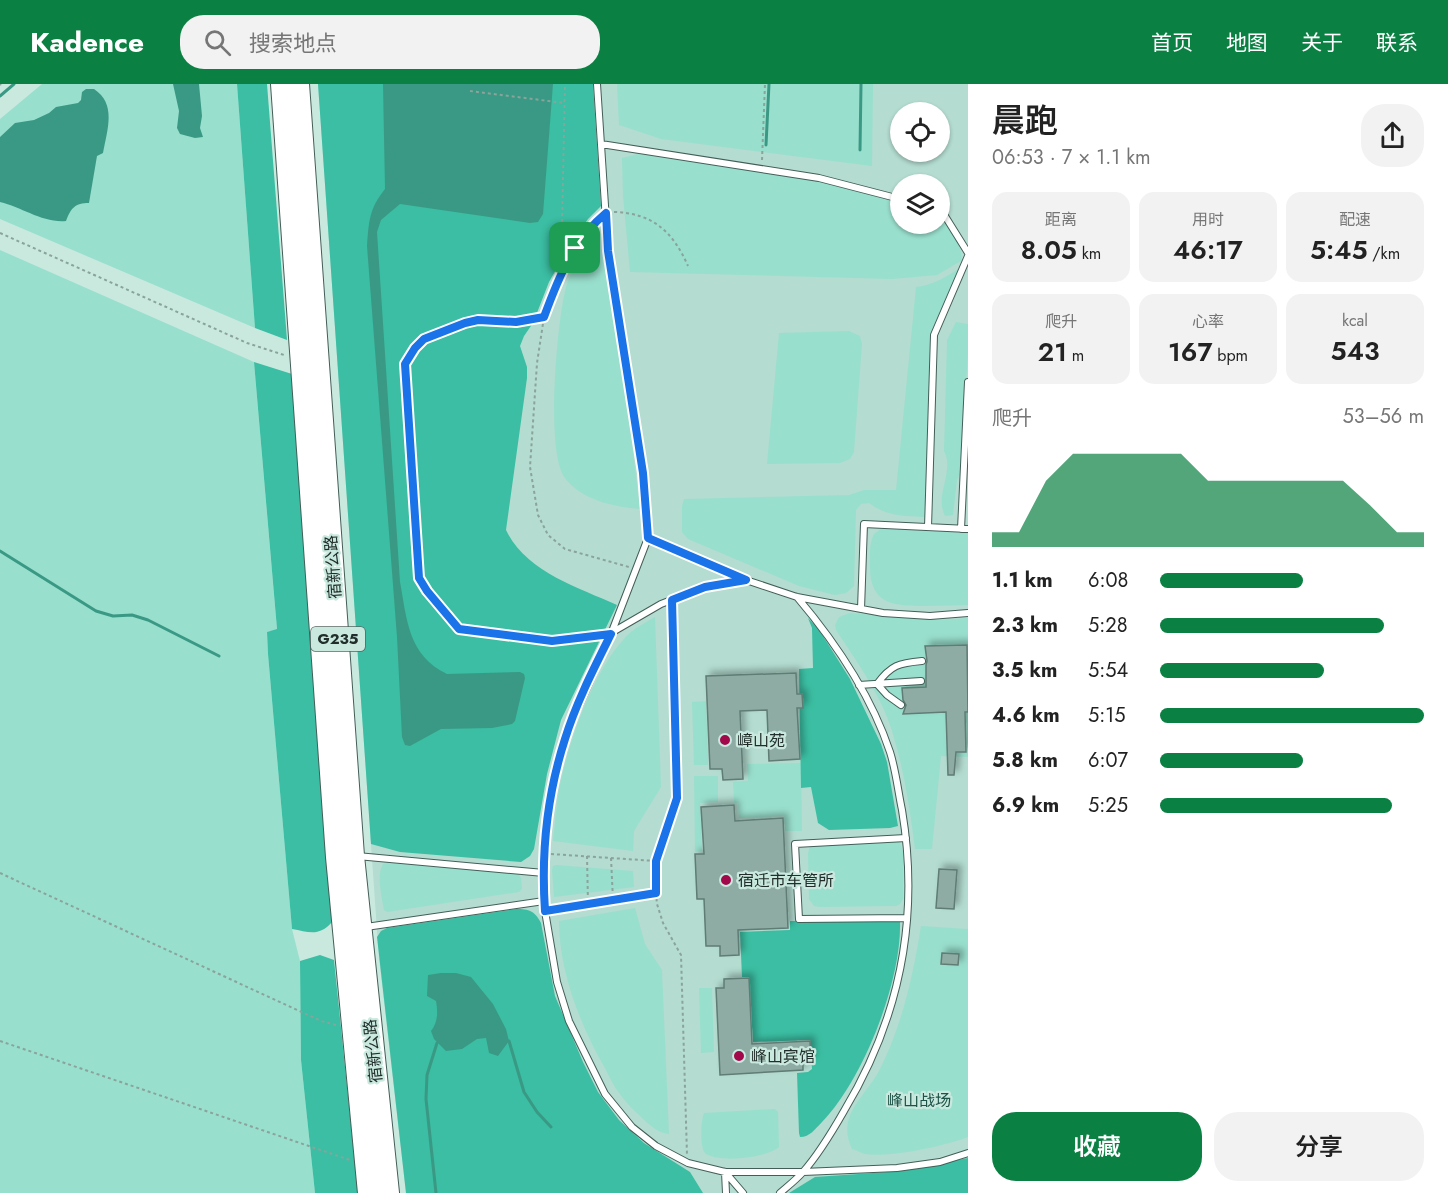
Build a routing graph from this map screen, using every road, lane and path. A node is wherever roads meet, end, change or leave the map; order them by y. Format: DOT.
graph roads {
  1 [pos="282,84"];
  2 [pos="298,84"];
  3 [pos="565,84"];
  4 [pos="597,84"];
  5 [pos="765,84"];
  6 [pos="470,91"];
  7 [pos="564,103"];
  8 [pos="601,144"];
  9 [pos="762,169"];
  10 [pos="890,196"];
  11 [pos="606,213"];
  12 [pos="950,224"];
  13 [pos="0,233"];
  14 [pos="968,255"];
  15 [pos="688,266"];
  16 [pos="561,271"];
  17 [pos="544,317"];
  18 [pos="302,362"];
  19 [pos="968,382"];
  20 [pos="928,527"];
  21 [pos="964,529"];
  22 [pos="648,538"];
  23 [pos="636,569"];
  24 [pos="746,580"];
  25 [pos="797,597"];
  26 [pos="672,600"];
  27 [pos="861,609"];
  28 [pos="968,613"];
  29 [pos="611,634"];
  30 [pos="922,661"];
  31 [pos="921,681"];
  32 [pos="877,684"];
  33 [pos="859,685"];
  34 [pos="901,705"];
  35 [pos="906,838"];
  36 [pos="544,853"];
  37 [pos="353,856"];
  38 [pos="587,856"];
  39 [pos="611,858"];
  40 [pos="656,861"];
  41 [pos="0,873"];
  42 [pos="544,873"];
  43 [pos="656,893"];
  44 [pos="613,900"];
  45 [pos="544,901"];
  46 [pos="588,904"];
  47 [pos="545,911"];
  48 [pos="907,918"];
  49 [pos="360,928"];
  50 [pos="353,1030"];
  51 [pos="0,1041"];
  52 [pos="968,1153"];
  53 [pos="688,1163"];
  54 [pos="367,1166"];
  55 [pos="725,1172"];
  56 [pos="803,1172"];
  57 [pos="369,1193"];
  58 [pos="388,1193"];
  59 [pos="726,1193"];
  60 [pos="743,1193"];
  61 [pos="780,1193"];
  1 -- 18 [label="highway, 宿新公路 / G235"];
  2 -- 37 [label="highway, 宿新公路 / G235"];
  3 -- 7 [label="path"];
  4 -- 8 [label="lane"];
  5 -- 9 [label="path"];
  6 -- 7 [label="path"];
  7 -- 16 [label="path"];
  8 -- 9 [label="lane"];
  8 -- 11 [label="lane"];
  9 -- 10 [label="lane"];
  11 -- 15 [label="path"];
  11 -- 16 [label="path"];
  11 -- 22 [label="lane"];
  12 -- 14 [label="lane"];
  13 -- 18 [label="path"];
  14 -- 20 [label="lane"];
  16 -- 17 [label="path"];
  17 -- 23 [label="path"];
  17 -- 29 [label="path"];
  18 -- 50 [label="highway, 宿新公路 / G235"];
  19 -- 21 [label="lane"];
  20 -- 21 [label="lane"];
  20 -- 27 [label="lane"];
  22 -- 23 [label="lane"];
  22 -- 24 [label="lane"];
  23 -- 29 [label="lane"];
  24 -- 25 [label="lane"];
  24 -- 26 [label="lane"];
  25 -- 27 [label="lane"];
  25 -- 33 [label="lane"];
  26 -- 29 [label="lane"];
  26 -- 40 [label="path"];
  27 -- 28 [label="lane"];
  29 -- 36 [label="lane"];
  30 -- 32 [label="lane"];
  31 -- 32 [label="lane"];
  32 -- 33 [label="lane"];
  32 -- 34 [label="lane"];
  33 -- 35 [label="lane"];
  35 -- 48 [label="lane"];
  35 -- 48 [label="lane"];
  36 -- 38 [label="path"];
  36 -- 42 [label="lane"];
  37 -- 42 [label="lane"];
  37 -- 49 [label="highway, 宿新公路 / G235"];
  38 -- 39 [label="path"];
  38 -- 46 [label="path"];
  39 -- 40 [label="path"];
  39 -- 44 [label="path"];
  40 -- 43 [label="path"];
  41 -- 50 [label="path"];
  42 -- 45 [label="lane"];
  43 -- 44 [label="path"];
  43 -- 53 [label="path"];
  44 -- 46 [label="path"];
  45 -- 47 [label="lane"];
  45 -- 49 [label="lane"];
  46 -- 47 [label="path"];
  47 -- 53 [label="lane"];
  48 -- 56 [label="lane"];
  49 -- 58 [label="highway, 宿新公路 / G235"];
  50 -- 54 [label="highway, 宿新公路 / G235"];
  51 -- 54 [label="path"];
  52 -- 56 [label="lane"];
  53 -- 55 [label="lane"];
  54 -- 57 [label="highway, 宿新公路 / G235"];
  55 -- 56 [label="lane"];
  55 -- 59 [label="lane"];
  55 -- 60 [label="lane"];
  56 -- 61 [label="lane"];
}
